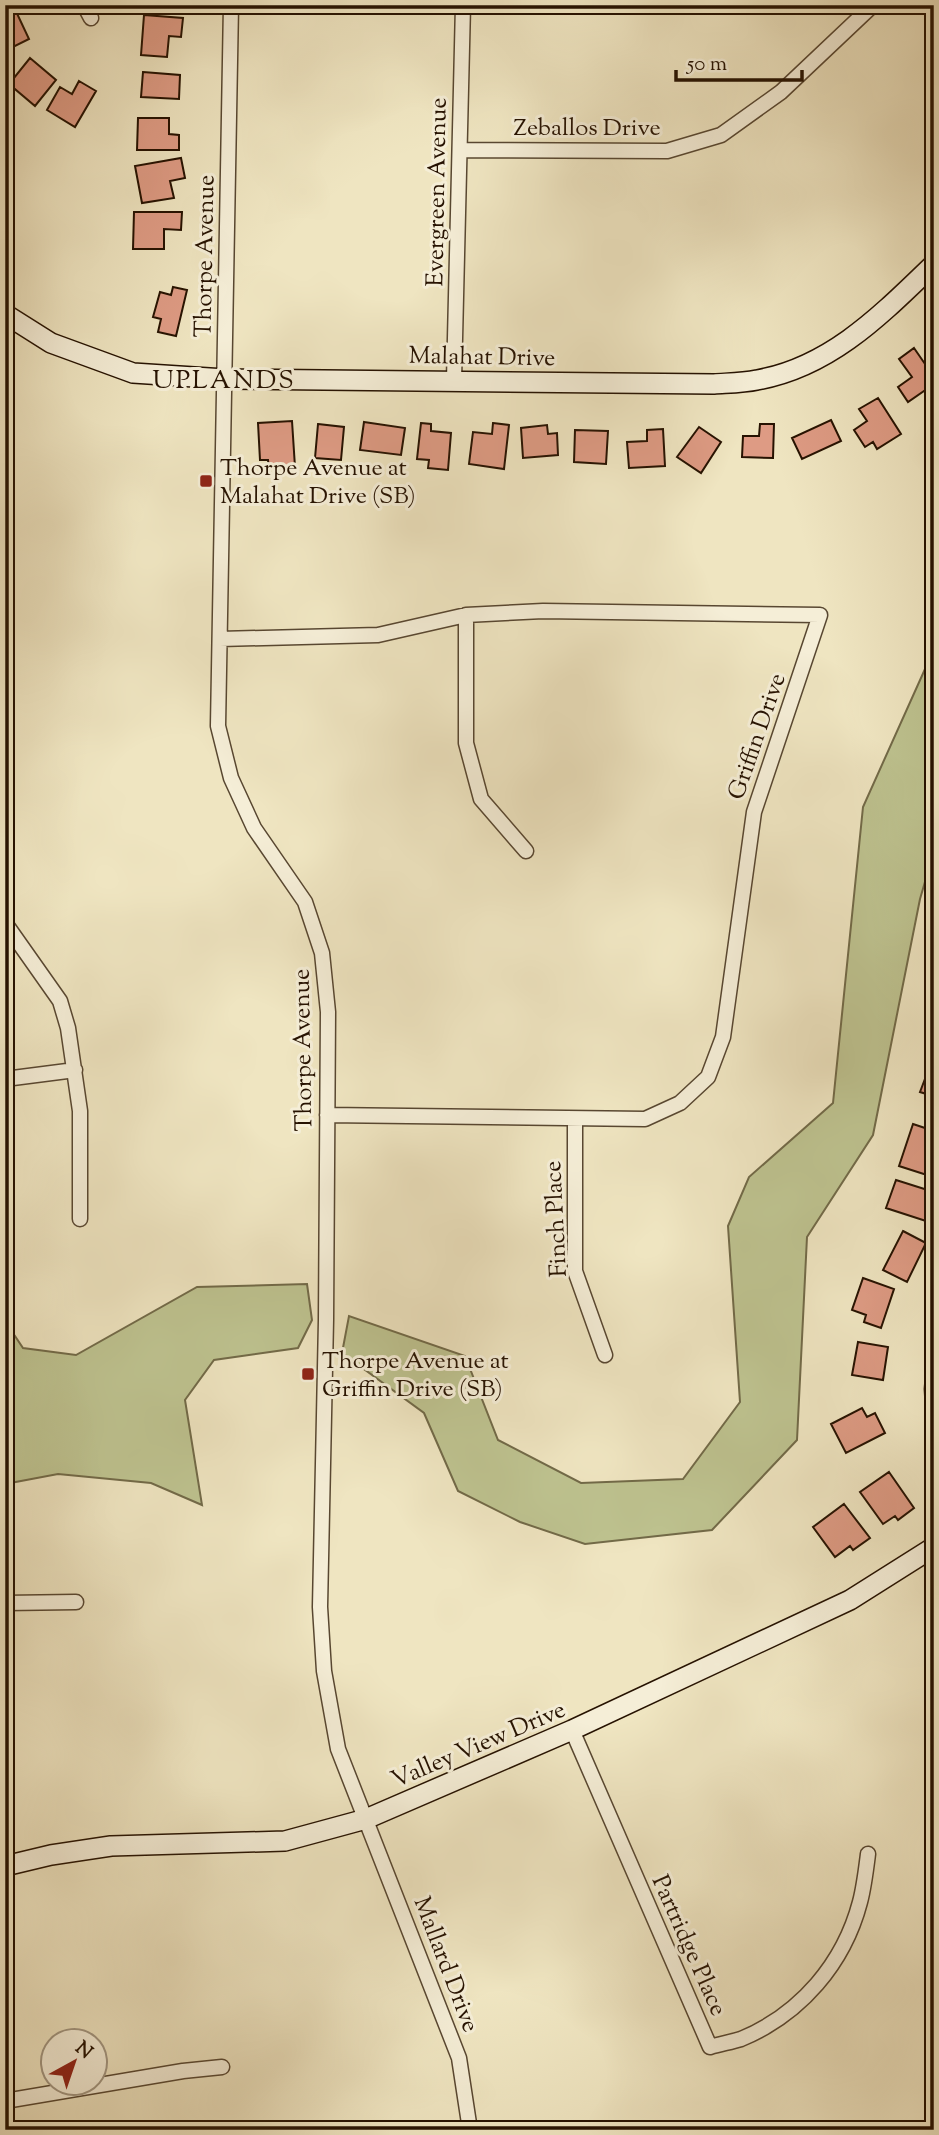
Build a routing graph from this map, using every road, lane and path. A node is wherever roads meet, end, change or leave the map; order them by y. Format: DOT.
graph roads {
  1 [pos="231,5"];
  2 [pos="463,5"];
  3 [pos="873,5"];
  4 [pos="460,150"];
  5 [pos="934,264"];
  6 [pos="5,314"];
  7 [pos="225,379"];
  8 [pos="454,380"];
  9 [pos="466,615"];
  10 [pos="220,639"];
  11 [pos="526,851"];
  12 [pos="5,923"];
  13 [pos="75,1070"];
  14 [pos="5,1079"];
  15 [pos="327,1115"];
  16 [pos="575,1119"];
  17 [pos="80,1219"];
  18 [pos="605,1355"];
  19 [pos="934,1369"];
  20 [pos="934,1416"];
  21 [pos="934,1547"];
  22 [pos="76,1602"];
  23 [pos="5,1603"];
  24 [pos="572,1730"];
  25 [pos="366,1819"];
  26 [pos="868,1854"];
  27 [pos="5,1866"];
  28 [pos="222,2067"];
  29 [pos="5,2101"];
  30 [pos="470,2130"];
  1 -- 7 [label="street, Thorpe Avenue"];
  2 -- 4 [label="street, Evergreen Avenue"];
  3 -- 4 [label="street, Zeballos Drive"];
  4 -- 8 [label="street, Evergreen Avenue"];
  5 -- 8 [label="street, Malahat Drive"];
  6 -- 7 [label="street, Malahat Drive"];
  7 -- 8 [label="street, Malahat Drive"];
  7 -- 10 [label="street, Thorpe Avenue"];
  9 -- 10 [label="street, Griffin Drive"];
  9 -- 11 [label="street"];
  9 -- 16 [label="street, Griffin Drive"];
  10 -- 15 [label="street, Thorpe Avenue"];
  12 -- 13 [label="street"];
  13 -- 14 [label="street"];
  13 -- 17 [label="street"];
  15 -- 16 [label="street, Griffin Drive"];
  15 -- 25 [label="street, Thorpe Avenue"];
  16 -- 18 [label="street, Finch Place"];
  19 -- 20 [label="street"];
  21 -- 24 [label="street, Valley View Drive"];
  22 -- 23 [label="street"];
  24 -- 25 [label="street, Valley View Drive"];
  24 -- 26 [label="street, Partridge Place"];
  25 -- 27 [label="street, Valley View Drive"];
  25 -- 30 [label="street, Mallard Drive"];
  28 -- 29 [label="street"];
}
